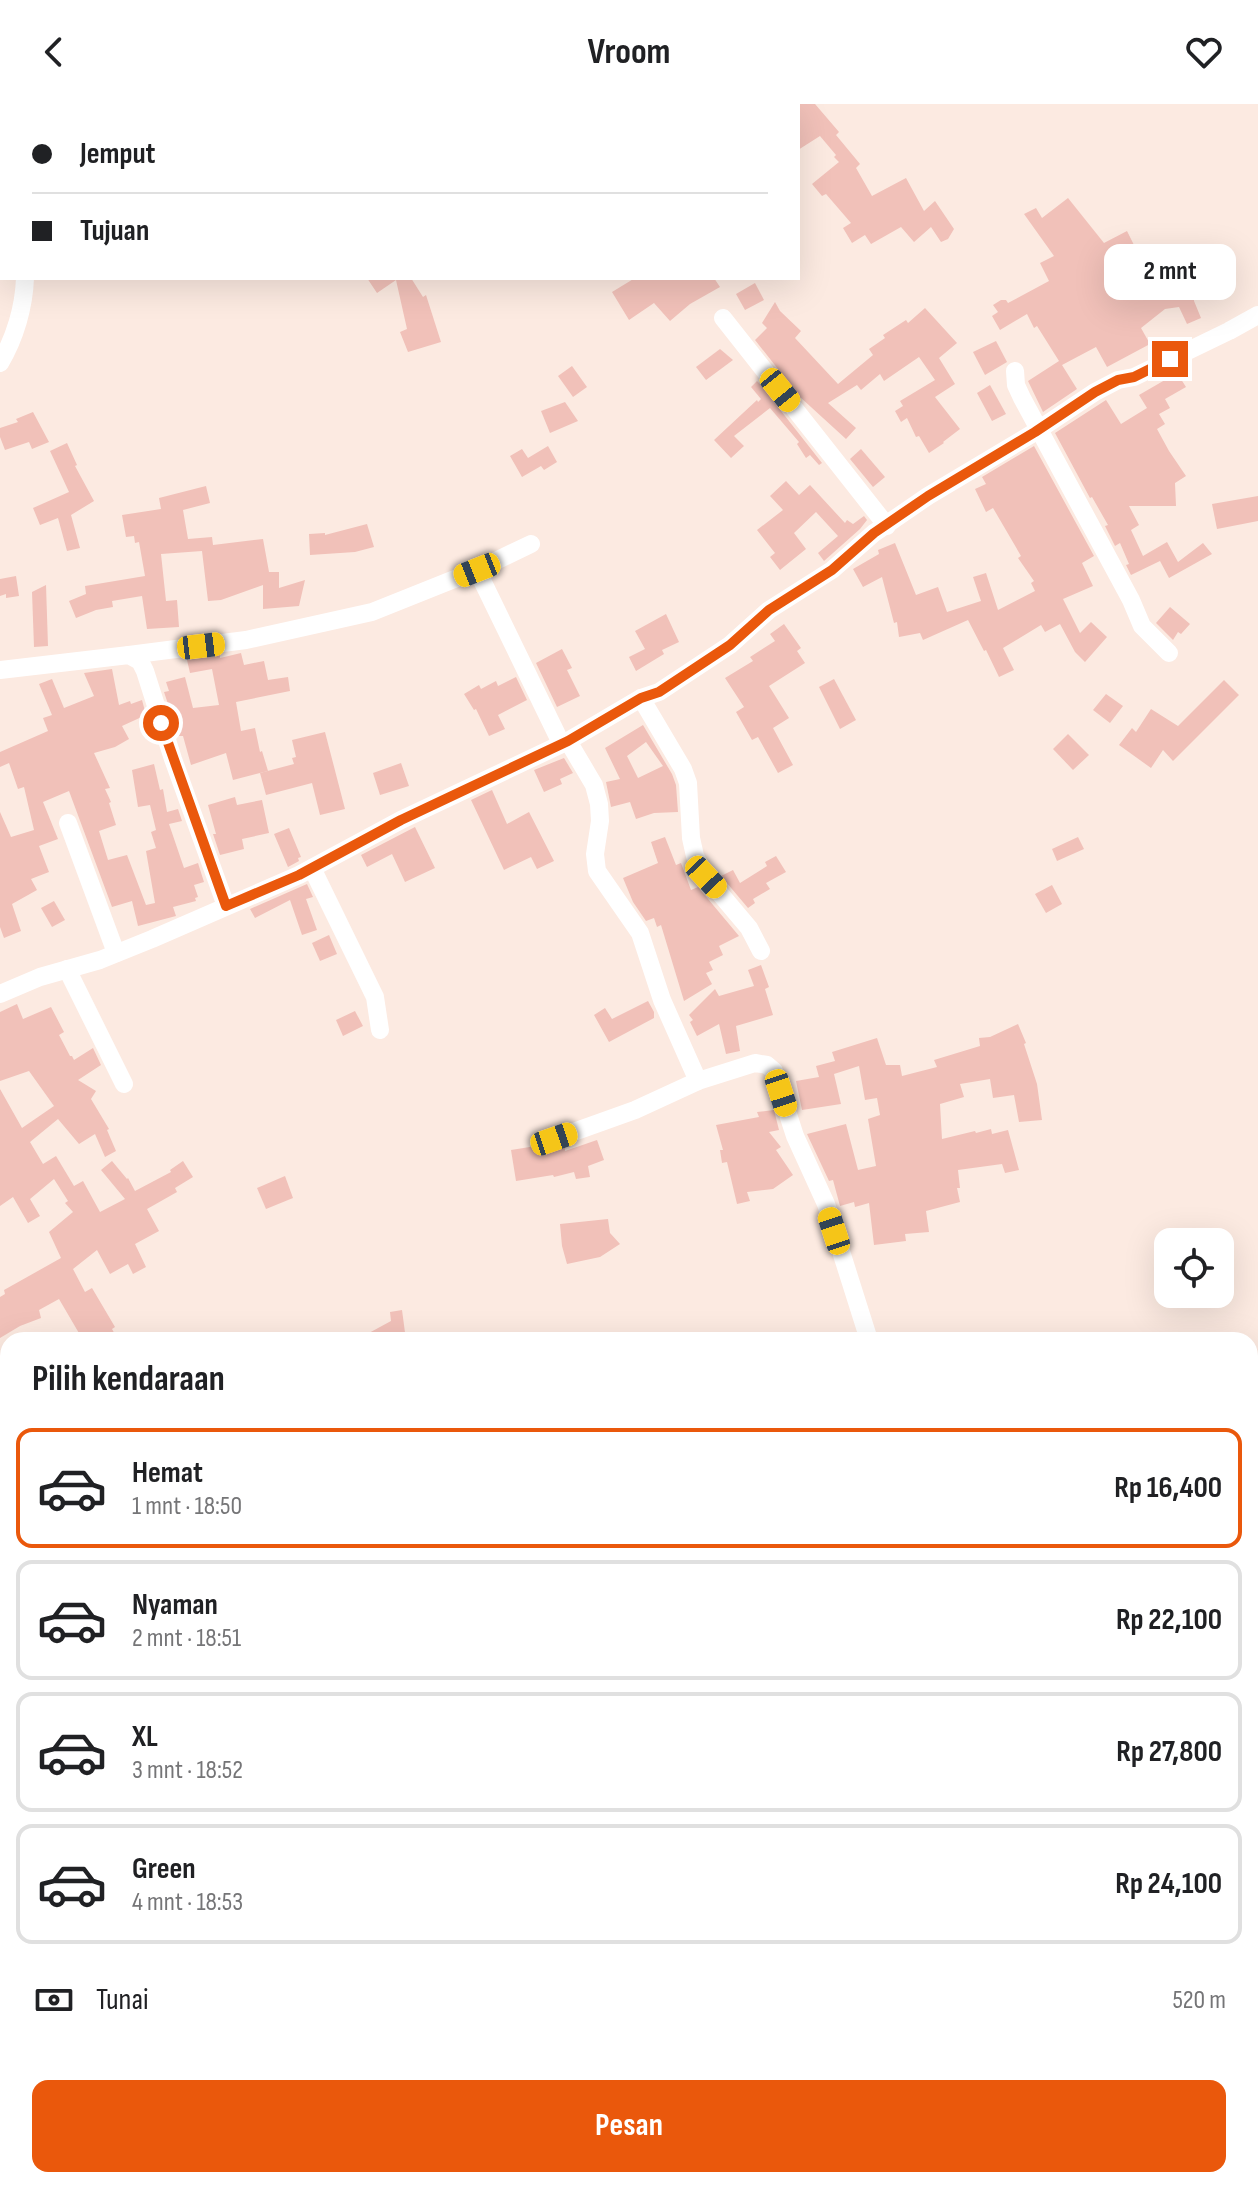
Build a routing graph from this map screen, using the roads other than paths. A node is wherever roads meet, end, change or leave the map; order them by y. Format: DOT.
graph roads {
  1 [pos="25,280"];
  2 [pos="1258,315"];
  3 [pos="723,318"];
  4 [pos="0,363"];
  5 [pos="1015,371"];
  6 [pos="1038,430"];
  7 [pos="887,526"];
  8 [pos="531,544"];
  9 [pos="477,570"];
  10 [pos="1169,653"];
  11 [pos="129,655"];
  12 [pos="0,670"];
  13 [pos="641,698"];
  14 [pos="565,742"];
  15 [pos="68,823"];
  16 [pos="312,868"];
  17 [pos="226,906"];
  18 [pos="761,951"];
  19 [pos="116,953"];
  20 [pos="67,969"];
  21 [pos="0,994"];
  22 [pos="380,1030"];
  23 [pos="698,1081"];
  24 [pos="124,1084"];
  25 [pos="554,1139"];
  26 [pos="866,1332"];
  1 -- 4 [label="street"];
  2 -- 6 [label="street"];
  3 -- 7 [label="street"];
  5 -- 6 [label="street"];
  6 -- 7 [label="street"];
  6 -- 10 [label="street"];
  7 -- 13 [label="street"];
  8 -- 9 [label="street"];
  9 -- 11 [label="street"];
  9 -- 14 [label="street"];
  11 -- 12 [label="street"];
  11 -- 17 [label="street"];
  13 -- 14 [label="street"];
  13 -- 18 [label="street"];
  14 -- 16 [label="street"];
  14 -- 23 [label="street"];
  15 -- 19 [label="street"];
  16 -- 17 [label="street"];
  16 -- 22 [label="street"];
  17 -- 19 [label="street"];
  19 -- 20 [label="street"];
  20 -- 21 [label="street"];
  20 -- 24 [label="street"];
  23 -- 25 [label="street"];
  23 -- 26 [label="street"];
}
